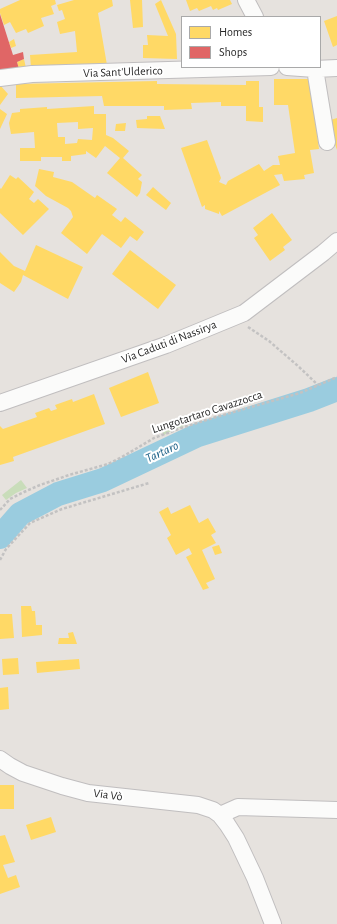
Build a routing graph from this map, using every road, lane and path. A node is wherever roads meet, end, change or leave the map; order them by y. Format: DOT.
graph roads {
  1 [pos="246,0"];
  2 [pos="254,16"];
  3 [pos="237,68"];
  4 [pos="315,68"];
  5 [pos="337,68"];
  6 [pos="0,78"];
  7 [pos="327,142"];
  8 [pos="337,240"];
  9 [pos="330,252"];
  10 [pos="235,316"];
  11 [pos="337,377"];
  12 [pos="318,385"];
  13 [pos="0,403"];
  14 [pos="149,483"];
  15 [pos="0,510"];
  16 [pos="0,558"];
  17 [pos="0,759"];
  18 [pos="337,810"];
  19 [pos="220,815"];
  20 [pos="273,924"];
  1 -- 2 [label="street"];
  3 -- 6 [label="street, Via Sant'Ulderico"];
  4 -- 5 [label="street"];
  4 -- 7 [label="street"];
  8 -- 9 [label="street, Via Caduti di Nassirya"];
  9 -- 10 [label="street, Via Caduti di Nassirya"];
  10 -- 12 [label="path"];
  10 -- 13 [label="street, Via Caduti di Nassirya"];
  11 -- 12 [label="path, Lungotartaro Cavazzocca"];
  12 -- 15 [label="path, Lungotartaro Cavazzocca"];
  14 -- 16 [label="path"];
  17 -- 19 [label="street, Via Vò"];
  18 -- 19 [label="street"];
  19 -- 20 [label="street"];
}
